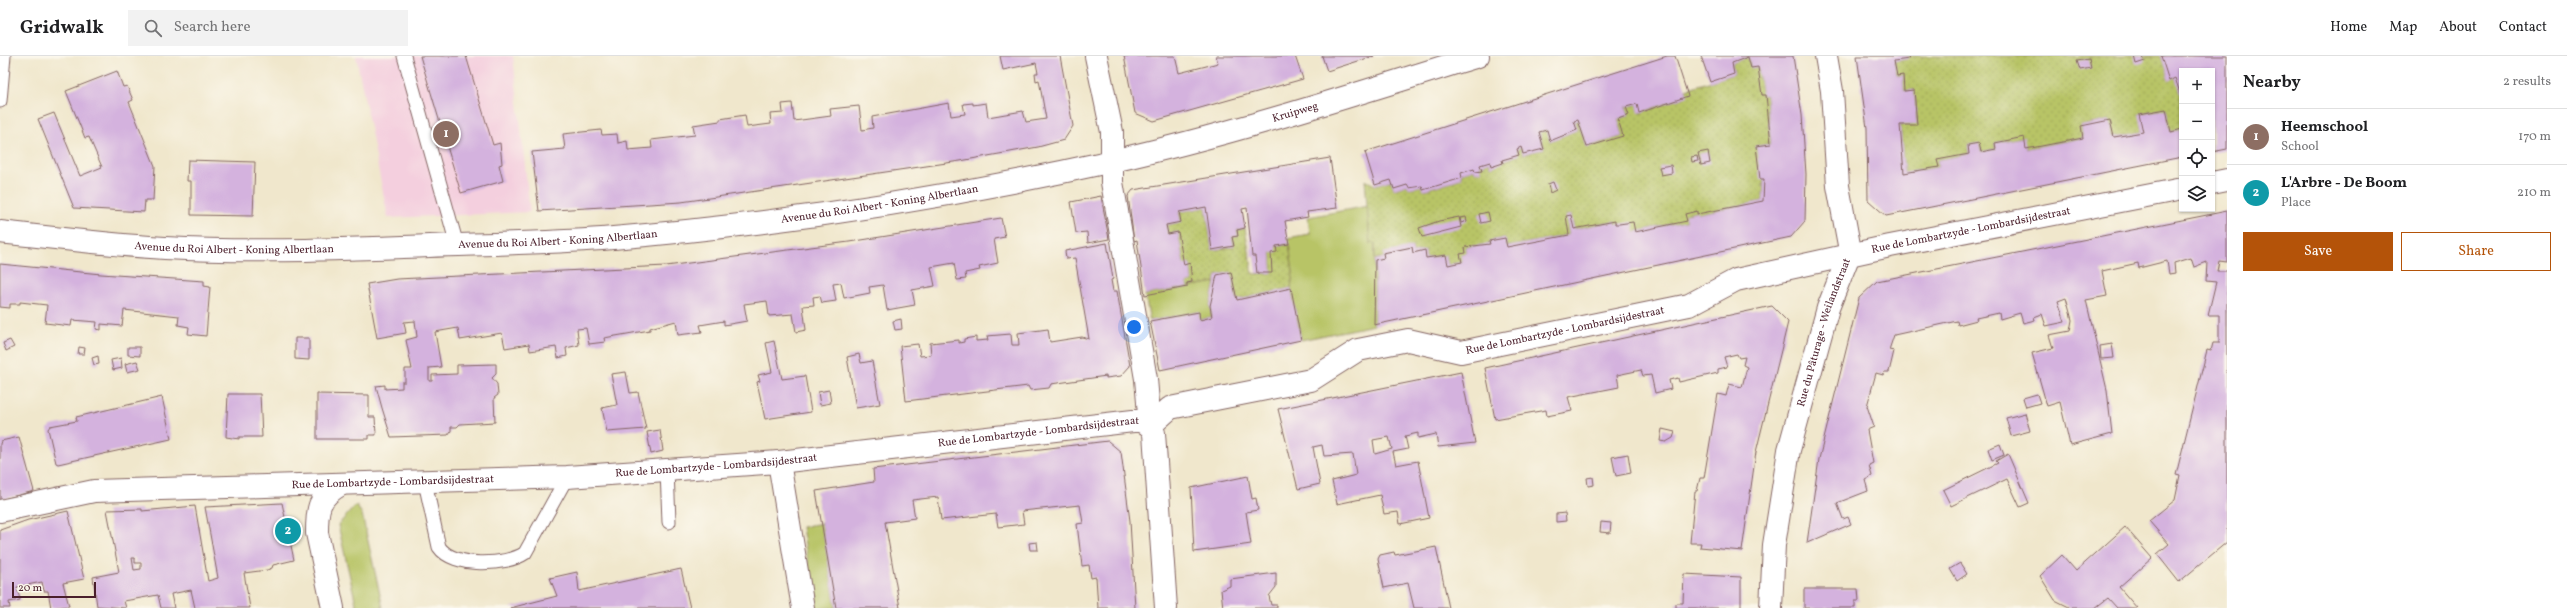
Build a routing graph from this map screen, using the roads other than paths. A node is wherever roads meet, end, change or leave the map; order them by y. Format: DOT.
graph roads {
  1 [pos="4,56"];
  2 [pos="404,56"];
  3 [pos="1096,56"];
  4 [pos="1478,56"];
  5 [pos="1826,56"];
  6 [pos="0,101"];
  7 [pos="1111,161"];
  8 [pos="2227,180"];
  9 [pos="2215,182"];
  10 [pos="2179,189"];
  11 [pos="0,232"];
  12 [pos="458,245"];
  13 [pos="1849,255"];
  14 [pos="1150,426"];
  15 [pos="779,462"];
  16 [pos="667,470"];
  17 [pos="567,477"];
  18 [pos="425,482"];
  19 [pos="340,485"];
  20 [pos="0,511"];
  21 [pos="669,522"];
  22 [pos="333,608"];
  23 [pos="803,608"];
  24 [pos="1166,608"];
  25 [pos="1771,608"];
  1 -- 6 [label="lane"];
  2 -- 12 [label="lane"];
  3 -- 7 [label="street"];
  4 -- 7 [label="street, Kruipweg"];
  5 -- 13 [label="street, Rue du Pâturage - Weilandstraat"];
  7 -- 12 [label="street, Avenue du Roi Albert - Koning Albertlaan"];
  7 -- 14 [label="street"];
  8 -- 9 [label="street"];
  10 -- 13 [label="street, Rue de Lombartzyde - Lombardsijdestraat"];
  11 -- 12 [label="street, Avenue du Roi Albert - Koning Albertlaan"];
  13 -- 14 [label="street, Rue de Lombartzyde - Lombardsijdestraat"];
  13 -- 25 [label="street, Rue du Pâturage - Weilandstraat"];
  14 -- 15 [label="street, Rue de Lombartzyde - Lombardsijdestraat"];
  14 -- 24 [label="street"];
  15 -- 16 [label="street, Rue de Lombartzyde - Lombardsijdestraat"];
  15 -- 23 [label="street"];
  16 -- 17 [label="street, Rue de Lombartzyde - Lombardsijdestraat"];
  16 -- 21 [label="lane"];
  17 -- 18 [label="street, Rue de Lombartzyde - Lombardsijdestraat"];
  17 -- 18 [label="lane"];
  18 -- 19 [label="street, Rue de Lombartzyde - Lombardsijdestraat"];
  19 -- 20 [label="street, Rue de Lombartzyde - Lombardsijdestraat"];
  19 -- 22 [label="street"];
}
